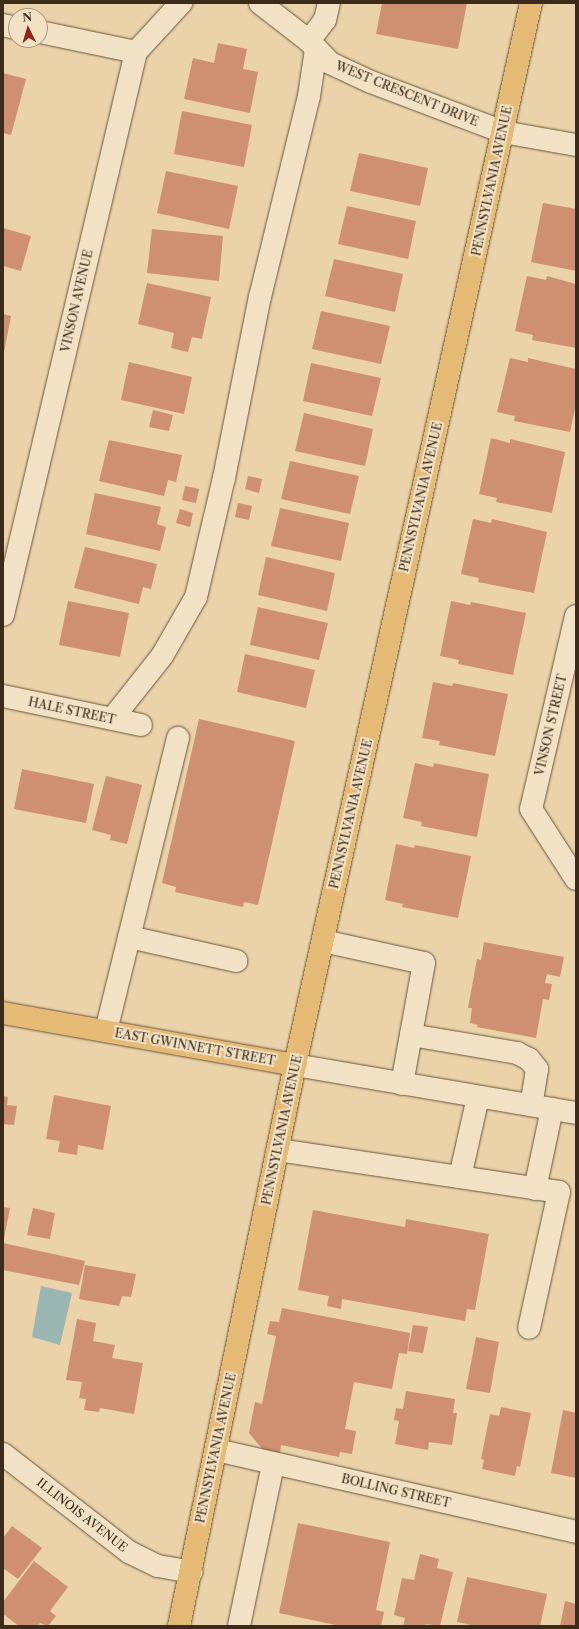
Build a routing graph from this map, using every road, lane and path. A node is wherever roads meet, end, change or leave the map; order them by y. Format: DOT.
graph roads {
  1 [pos="181,3"];
  2 [pos="260,3"];
  3 [pos="329,3"];
  4 [pos="531,3"];
  5 [pos="48,34"];
  6 [pos="312,45"];
  7 [pos="136,52"];
  8 [pos="503,132"];
  9 [pos="576,145"];
  10 [pos="3,615"];
  11 [pos="576,616"];
  12 [pos="3,696"];
  13 [pos="112,719"];
  14 [pos="141,725"];
  15 [pos="178,738"];
  16 [pos="576,879"];
  17 [pos="129,937"];
  18 [pos="323,941"];
  19 [pos="236,961"];
  20 [pos="3,1013"];
  21 [pos="106,1031"];
  22 [pos="411,1035"];
  23 [pos="295,1065"];
  24 [pos="402,1084"];
  25 [pos="478,1097"];
  26 [pos="530,1105"];
  27 [pos="552,1109"];
  28 [pos="576,1113"];
  29 [pos="278,1150"];
  30 [pos="460,1177"];
  31 [pos="535,1189"];
  32 [pos="529,1328"];
  33 [pos="216,1450"];
  34 [pos="3,1454"];
  35 [pos="273,1464"];
  36 [pos="576,1532"];
  37 [pos="191,1572"];
  38 [pos="179,1626"];
  39 [pos="239,1626"];
  1 -- 7 [label="street, VINSON AVENUE"];
  2 -- 6 [label="street, WEST CRESCENT DRIVE"];
  3 -- 6 [label="street"];
  4 -- 8 [label="main road, PENNSYLVANIA AVENUE"];
  5 -- 7 [label="street"];
  6 -- 8 [label="street, WEST CRESCENT DRIVE"];
  6 -- 13 [label="street"];
  7 -- 10 [label="street, VINSON AVENUE"];
  8 -- 9 [label="street, WEST CRESCENT DRIVE"];
  8 -- 18 [label="main road, PENNSYLVANIA AVENUE"];
  11 -- 16 [label="street, VINSON STREET"];
  12 -- 13 [label="street, HALE STREET"];
  13 -- 14 [label="street, HALE STREET"];
  15 -- 17 [label="street"];
  17 -- 19 [label="street"];
  17 -- 21 [label="street"];
  18 -- 22 [label="street"];
  18 -- 23 [label="main road, PENNSYLVANIA AVENUE"];
  20 -- 21 [label="main road, EAST GWINNETT STREET"];
  21 -- 23 [label="main road, EAST GWINNETT STREET"];
  22 -- 24 [label="street"];
  22 -- 26 [label="street"];
  23 -- 24 [label="street, EAST GWINNETT STREET"];
  23 -- 29 [label="main road, PENNSYLVANIA AVENUE"];
  24 -- 25 [label="street, EAST GWINNETT STREET"];
  25 -- 26 [label="street, EAST GWINNETT STREET"];
  25 -- 30 [label="street"];
  26 -- 27 [label="street, EAST GWINNETT STREET"];
  27 -- 28 [label="street, EAST GWINNETT STREET"];
  27 -- 31 [label="street"];
  29 -- 30 [label="street"];
  29 -- 33 [label="main road, PENNSYLVANIA AVENUE"];
  30 -- 31 [label="street"];
  31 -- 32 [label="street"];
  33 -- 35 [label="street, BOLLING STREET"];
  33 -- 37 [label="main road, PENNSYLVANIA AVENUE"];
  34 -- 37 [label="street, ILLINOIS AVENUE"];
  35 -- 36 [label="street, BOLLING STREET"];
  35 -- 39 [label="street"];
  37 -- 38 [label="main road, PENNSYLVANIA AVENUE"];
}
